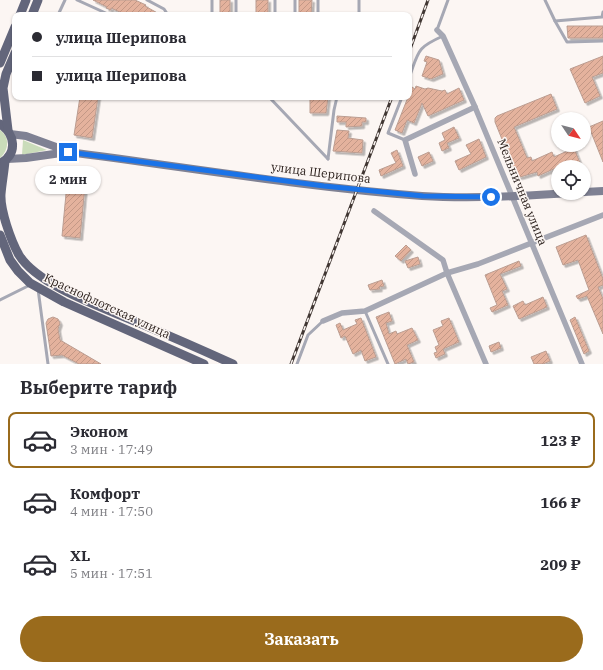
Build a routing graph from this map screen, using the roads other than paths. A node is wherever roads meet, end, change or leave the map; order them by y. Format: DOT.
graph roads {
  1 [pos="26,0"];
  2 [pos="38,0"];
  3 [pos="65,0"];
  4 [pos="77,0"];
  5 [pos="147,0"];
  6 [pos="212,0"];
  7 [pos="236,0"];
  8 [pos="275,0"];
  9 [pos="295,0"];
  10 [pos="318,0"];
  11 [pos="360,0"];
  12 [pos="448,0"];
  13 [pos="545,0"];
  14 [pos="21,12"];
  15 [pos="33,12"];
  16 [pos="59,12"];
  17 [pos="103,12"];
  18 [pos="166,12"];
  19 [pos="212,12"];
  20 [pos="236,12"];
  21 [pos="274,12"];
  22 [pos="295,12"];
  23 [pos="318,12"];
  24 [pos="359,12"];
  25 [pos="603,12"];
  26 [pos="555,21"];
  27 [pos="437,30"];
  28 [pos="12,34"];
  29 [pos="443,36"];
  30 [pos="603,41"];
  31 [pos="12,60"];
  32 [pos="0,63"];
  33 [pos="412,70"];
  34 [pos="273,100"];
  35 [pos="336,100"];
  36 [pos="401,100"];
  37 [pos="476,107"];
  38 [pos="6,129"];
  39 [pos="405,140"];
  40 [pos="68,152"];
  41 [pos="4,161"];
  42 [pos="415,174"];
  43 [pos="603,191"];
  44 [pos="591,192"];
  45 [pos="551,194"];
  46 [pos="512,197"];
  47 [pos="374,211"];
  48 [pos="603,215"];
  49 [pos="1,239"];
  50 [pos="531,243"];
  51 [pos="447,273"];
  52 [pos="35,286"];
  53 [pos="0,300"];
  54 [pos="365,311"];
  55 [pos="323,321"];
  56 [pos="48,364"];
  57 [pos="204,364"];
  58 [pos="233,364"];
  59 [pos="297,364"];
  60 [pos="388,364"];
  61 [pos="486,364"];
  62 [pos="582,364"];
  1 -- 14 [label="main road"];
  2 -- 15 [label="main road"];
  3 -- 16 [label="lane"];
  4 -- 17 [label="lane"];
  5 -- 18 [label="lane"];
  6 -- 19 [label="lane"];
  7 -- 20 [label="lane"];
  8 -- 21 [label="lane"];
  9 -- 22 [label="lane"];
  10 -- 23 [label="lane"];
  11 -- 24 [label="lane"];
  12 -- 27 [label="lane"];
  13 -- 26 [label="lane"];
  25 -- 26 [label="lane"];
  26 -- 30 [label="lane"];
  27 -- 29 [label="street, Мельничная улица"];
  28 -- 32 [label="main road"];
  29 -- 33 [label="lane"];
  29 -- 37 [label="street, Мельничная улица"];
  31 -- 38 [label="main road"];
  34 -- 35 [label="lane"];
  36 -- 39 [label="lane"];
  37 -- 39 [label="street"];
  37 -- 46 [label="street, Мельничная улица"];
  38 -- 40 [label="main road"];
  38 -- 41 [label="main road"];
  39 -- 42 [label="street"];
  40 -- 41 [label="main road"];
  40 -- 46 [label="main road, улица Шерипова"];
  41 -- 58 [label="main road"];
  43 -- 44 [label="main road"];
  45 -- 46 [label="main road, улица Шерипова"];
  46 -- 50 [label="street, Мельничная улица"];
  47 -- 51 [label="street"];
  48 -- 50 [label="street"];
  49 -- 52 [label="main road, Краснофлотская улица"];
  50 -- 51 [label="street"];
  50 -- 62 [label="street, Мельничная улица"];
  51 -- 54 [label="street"];
  51 -- 61 [label="street"];
  52 -- 53 [label="lane"];
  52 -- 56 [label="lane"];
  52 -- 57 [label="main road, Краснофлотская улица"];
  54 -- 55 [label="street"];
  54 -- 60 [label="lane"];
  55 -- 59 [label="lane"];
}
